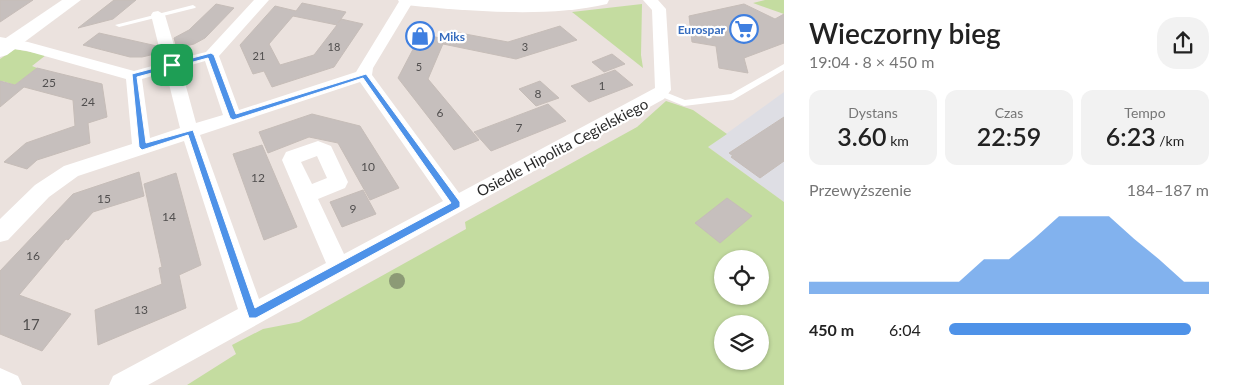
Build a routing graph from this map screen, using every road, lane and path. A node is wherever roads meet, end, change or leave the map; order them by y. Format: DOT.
graph roads {
  1 [pos="262,0"];
  2 [pos="406,0"];
  3 [pos="601,0"];
  4 [pos="650,0"];
  5 [pos="578,1"];
  6 [pos="67,3"];
  7 [pos="193,7"];
  8 [pos="158,15"];
  9 [pos="119,24"];
  10 [pos="4,45"];
  11 [pos="211,55"];
  12 [pos="172,65"];
  13 [pos="784,67"];
  14 [pos="364,75"];
  15 [pos="134,76"];
  16 [pos="660,93"];
  17 [pos="233,118"];
  18 [pos="190,132"];
  19 [pos="142,147"];
  20 [pos="307,195"];
  21 [pos="457,204"];
  22 [pos="0,233"];
  23 [pos="339,268"];
  24 [pos="252,314"];
  25 [pos="0,381"];
  26 [pos="9,385"];
  27 [pos="122,385"];
  1 -- 11 [label="street"];
  2 -- 5 [label="street"];
  2 -- 14 [label="street"];
  3 -- 5 [label="street"];
  4 -- 16 [label="street, Osiedle Hipolita Cegielskiego"];
  6 -- 10 [label="street"];
  7 -- 8 [label="lane"];
  8 -- 9 [label="lane"];
  8 -- 12 [label="street"];
  10 -- 15 [label="street"];
  11 -- 12 [label="street"];
  11 -- 17 [label="street"];
  12 -- 15 [label="street"];
  12 -- 18 [label="street"];
  13 -- 16 [label="lane"];
  14 -- 17 [label="street"];
  14 -- 21 [label="street"];
  15 -- 19 [label="street"];
  16 -- 21 [label="street, Osiedle Hipolita Cegielskiego"];
  17 -- 18 [label="street"];
  18 -- 19 [label="street"];
  18 -- 24 [label="street"];
  19 -- 22 [label="street"];
  20 -- 23 [label="street"];
  21 -- 23 [label="street, Osiedle Hipolita Cegielskiego"];
  23 -- 24 [label="street, Osiedle Hipolita Cegielskiego"];
  24 -- 27 [label="street, Osiedle Hipolita Cegielskiego"];
  25 -- 26 [label="street"];
}
